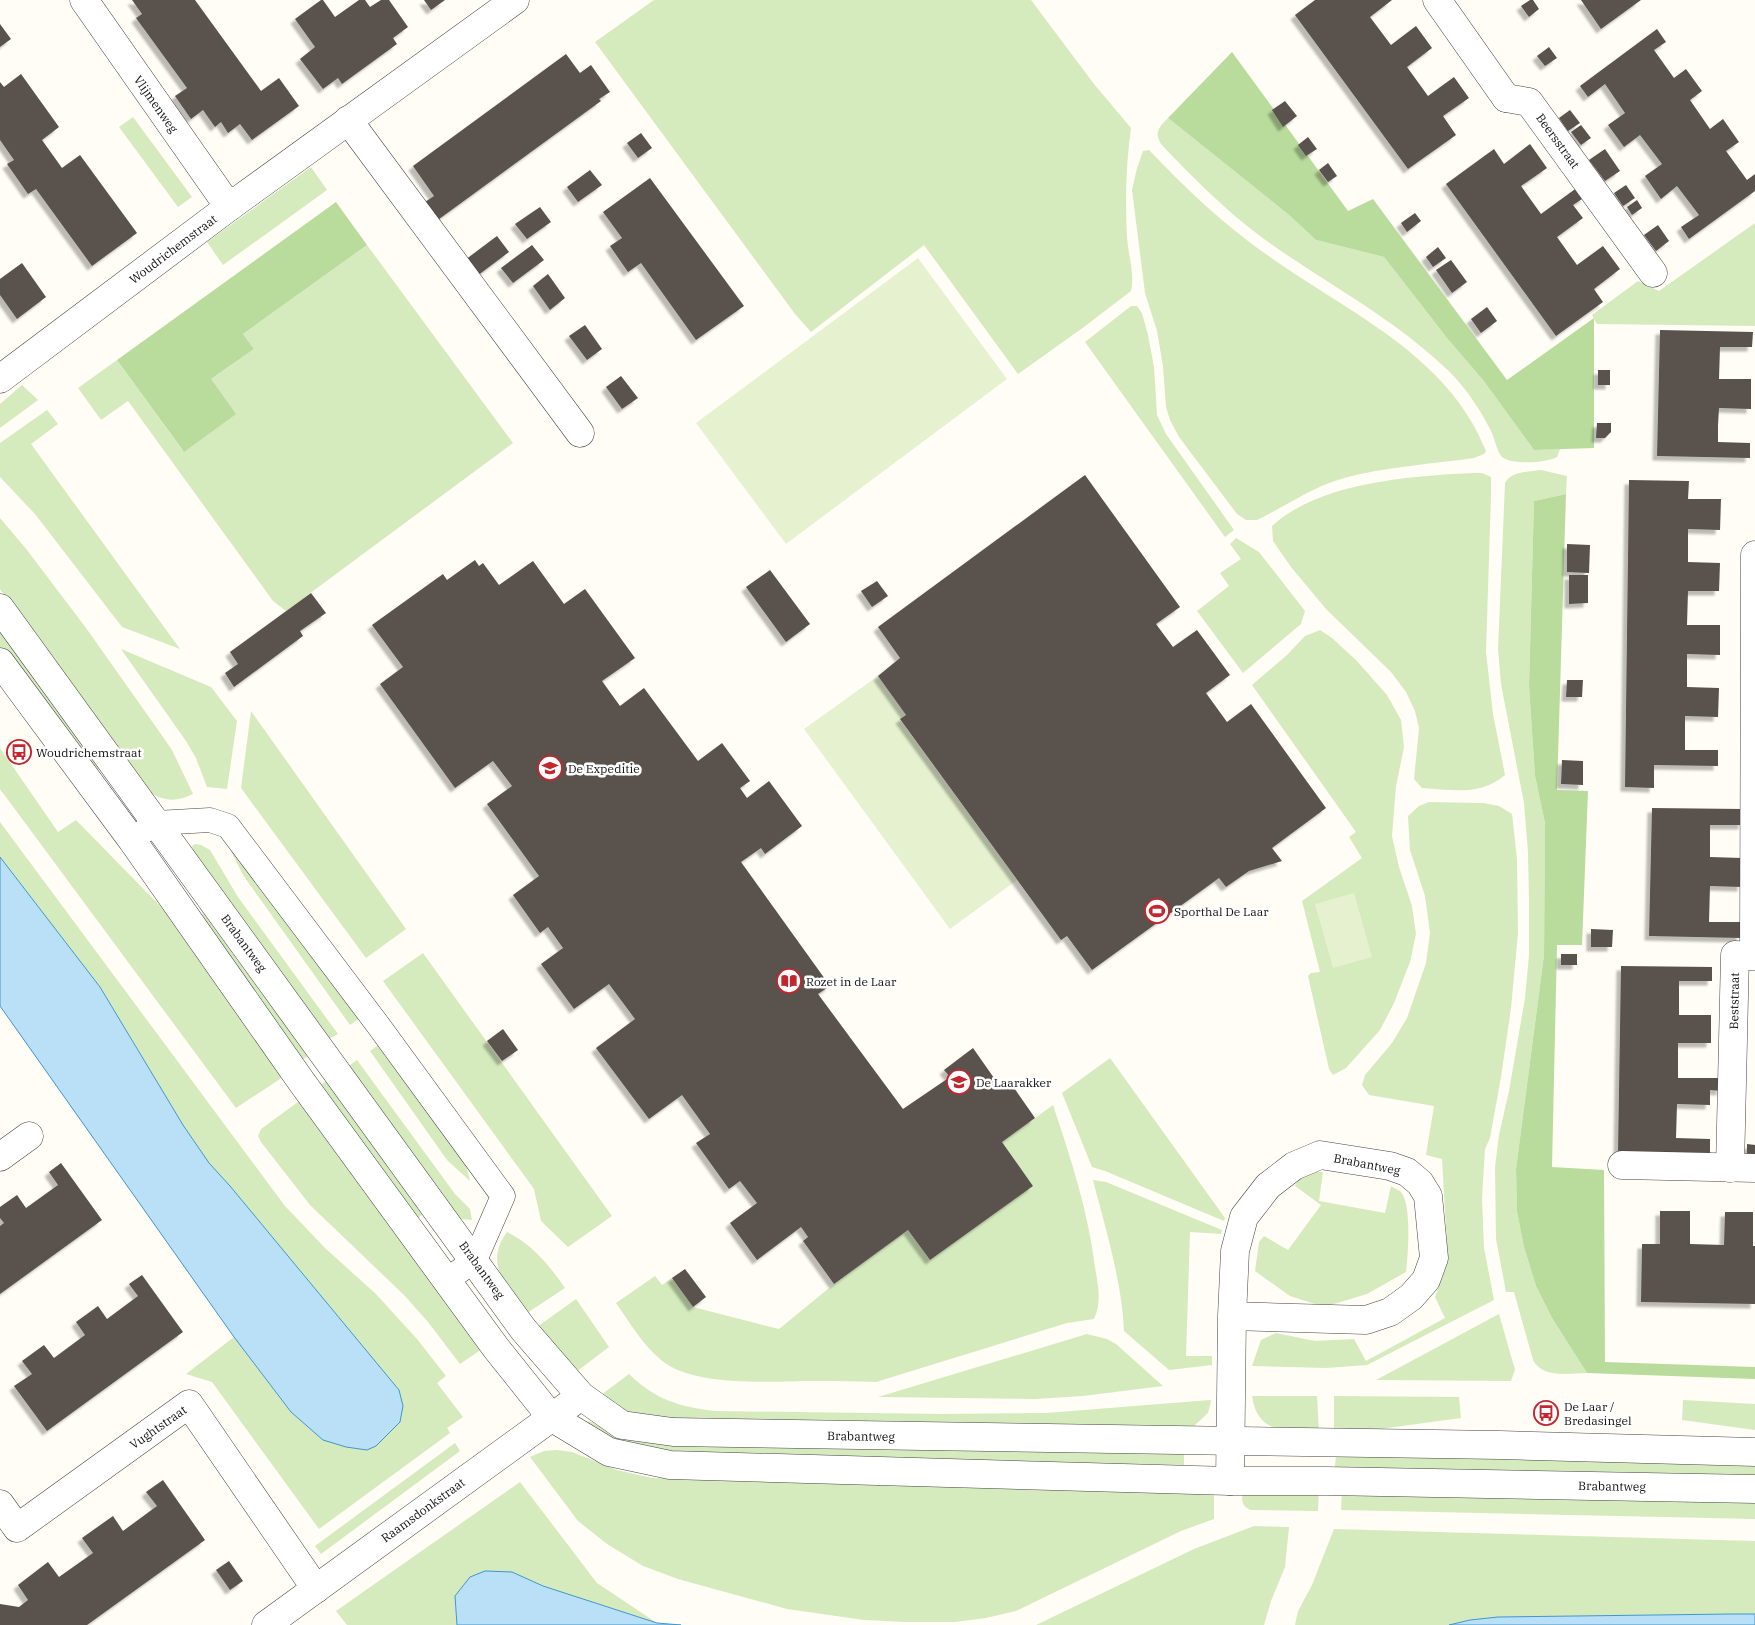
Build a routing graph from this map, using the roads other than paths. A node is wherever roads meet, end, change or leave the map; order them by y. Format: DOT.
graph roads {
  1 [pos="84,0"];
  2 [pos="515,0"];
  3 [pos="1437,0"];
  4 [pos="348,120"];
  5 [pos="229,207"];
  6 [pos="1652,273"];
  7 [pos="0,379"];
  8 [pos="580,433"];
  9 [pos="1755,555"];
  10 [pos="0,608"];
  11 [pos="0,662"];
  12 [pos="156,823"];
  13 [pos="132,840"];
  14 [pos="29,1136"];
  15 [pos="0,1157"];
  16 [pos="1622,1165"];
  17 [pos="1743,1168"];
  18 [pos="475,1260"];
  19 [pos="447,1280"];
  20 [pos="1232,1316"];
  21 [pos="581,1396"];
  22 [pos="551,1417"];
  23 [pos="1230,1442"];
  24 [pos="1755,1452"];
  25 [pos="1230,1481"];
  26 [pos="1755,1489"];
  27 [pos="0,1504"];
  28 [pos="316,1589"];
  29 [pos="266,1625"];
  1 -- 5 [label="street, Vlijmenweg"];
  2 -- 4 [label="street, Woudrichemstraat"];
  3 -- 6 [label="street, Beersstraat"];
  4 -- 5 [label="street, Woudrichemstraat"];
  4 -- 8 [label="street"];
  5 -- 7 [label="street, Woudrichemstraat"];
  9 -- 17 [label="street, Beststraat"];
  10 -- 12 [label="street, Brabantweg"];
  11 -- 13 [label="street, Brabantweg"];
  12 -- 13 [label="lane"];
  12 -- 18 [label="street, Brabantweg"];
  12 -- 18 [label="lane"];
  13 -- 19 [label="street, Brabantweg"];
  14 -- 15 [label="street"];
  16 -- 17 [label="street, Beststraat"];
  18 -- 19 [label="lane"];
  18 -- 21 [label="street, Brabantweg"];
  19 -- 22 [label="street, Brabantweg"];
  20 -- 20 [label="street, Brabantweg"];
  20 -- 23 [label="street, Brabantweg"];
  21 -- 22 [label="street, Raamsdonkstraat"];
  21 -- 23 [label="street, Brabantweg"];
  22 -- 25 [label="street, Brabantweg"];
  22 -- 28 [label="street, Raamsdonkstraat"];
  23 -- 24 [label="street, Brabantweg"];
  23 -- 25 [label="street, Brabantweg"];
  25 -- 26 [label="street, Brabantweg"];
  27 -- 28 [label="street, Vughtstraat"];
  28 -- 29 [label="street, Raamsdonkstraat"];
}
